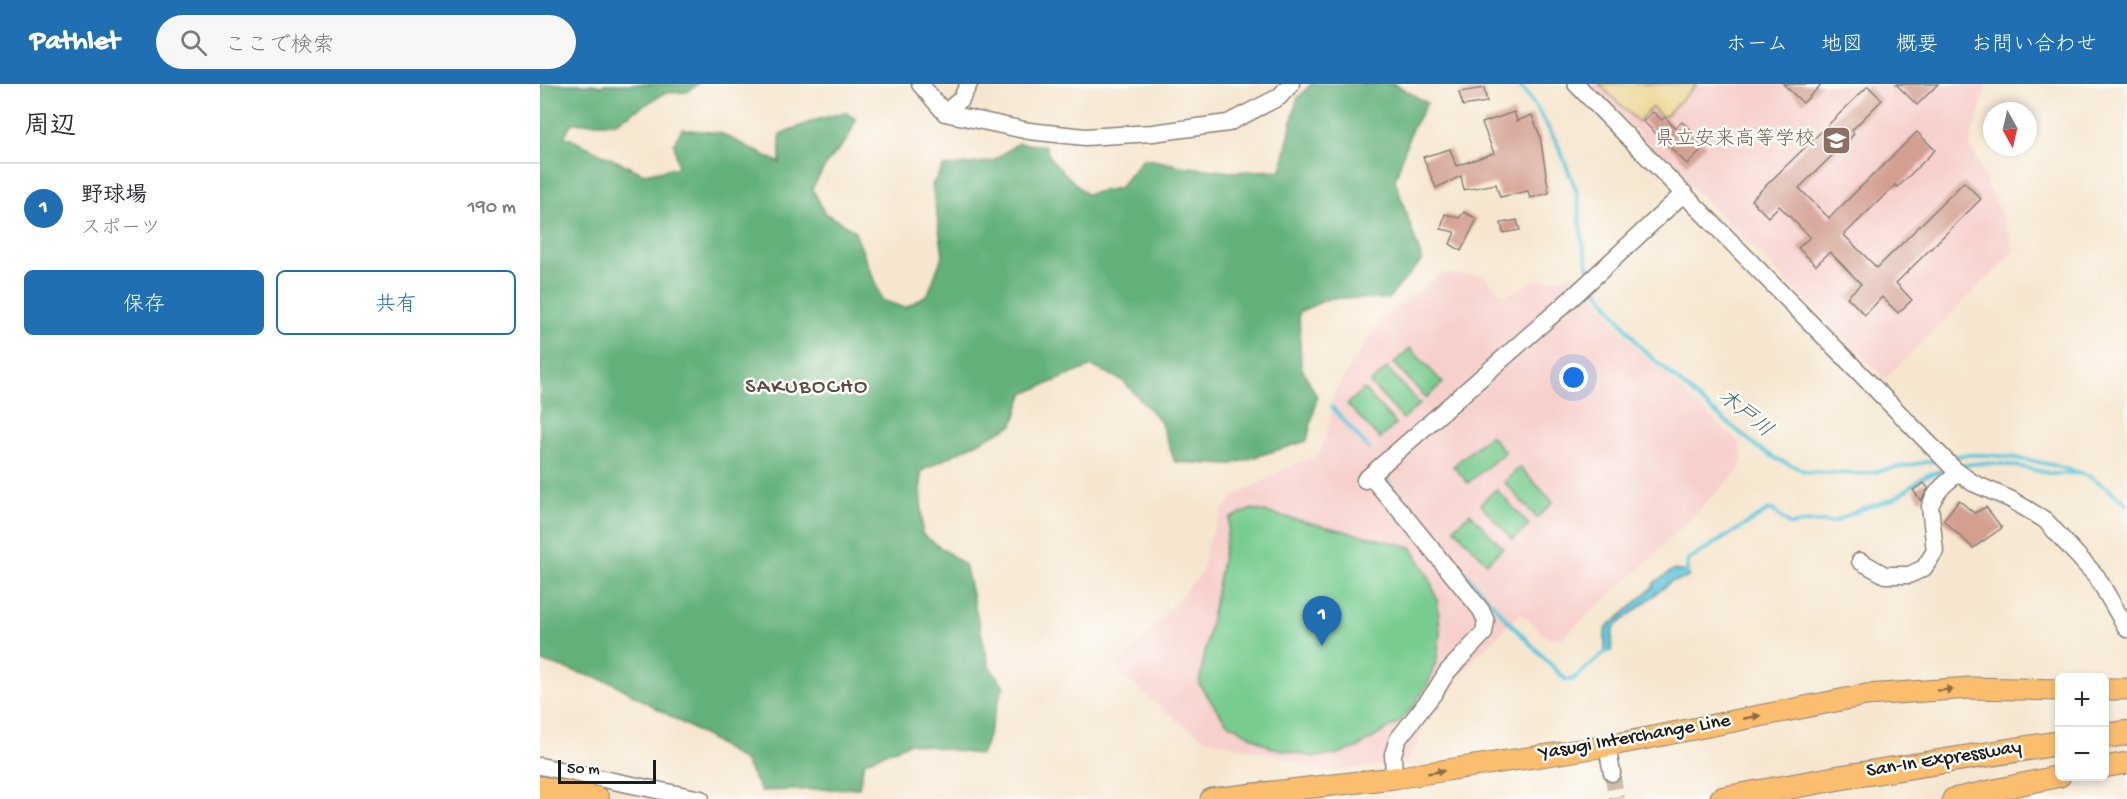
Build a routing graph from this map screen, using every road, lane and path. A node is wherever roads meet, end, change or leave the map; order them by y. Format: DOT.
graph roads {
  1 [pos="920,84"];
  2 [pos="969,84"];
  3 [pos="1291,84"];
  4 [pos="1576,84"];
  5 [pos="945,113"];
  6 [pos="1684,193"];
  7 [pos="1957,472"];
  8 [pos="1860,561"];
  9 [pos="2127,629"];
  10 [pos="2109,689"];
  11 [pos="2127,689"];
  12 [pos="2055,690"];
  13 [pos="2127,733"];
  14 [pos="2109,735"];
  15 [pos="2127,740"];
  16 [pos="2109,742"];
  17 [pos="2055,743"];
  18 [pos="1607,746"];
  19 [pos="2055,751"];
  20 [pos="1952,762"];
  21 [pos="2127,763"];
  22 [pos="540,766"];
  23 [pos="2109,766"];
  24 [pos="1612,772"];
  25 [pos="2055,777"];
  26 [pos="1394,778"];
  27 [pos="540,788"];
  28 [pos="597,799"];
  29 [pos="700,799"];
  30 [pos="1211,799"];
  31 [pos="1722,799"];
  32 [pos="1764,799"];
  33 [pos="1953,799"];
  1 -- 5 [label="street"];
  2 -- 5 [label="street"];
  3 -- 5 [label="street"];
  4 -- 6 [label="street"];
  6 -- 7 [label="street"];
  6 -- 26 [label="street"];
  7 -- 8 [label="street"];
  7 -- 9 [label="street"];
  10 -- 11 [label="main road"];
  18 -- 12 [label="main road, Yasugi Interchange Line, one-way"];
  13 -- 14 [label="highway"];
  15 -- 16 [label="highway"];
  17 -- 20 [label="highway, San-In Expressway"];
  18 -- 24 [label="street"];
  26 -- 18 [label="main road, Yasugi Interchange Line, one-way"];
  19 -- 20 [label="highway, San-In Expressway"];
  20 -- 31 [label="highway, San-In Expressway"];
  20 -- 32 [label="highway, San-In Expressway"];
  21 -- 23 [label="main road"];
  22 -- 29 [label="street"];
  25 -- 33 [label="main road"];
  26 -- 30 [label="main road, Yasugi Interchange Line"];
  27 -- 28 [label="highway"];
}
